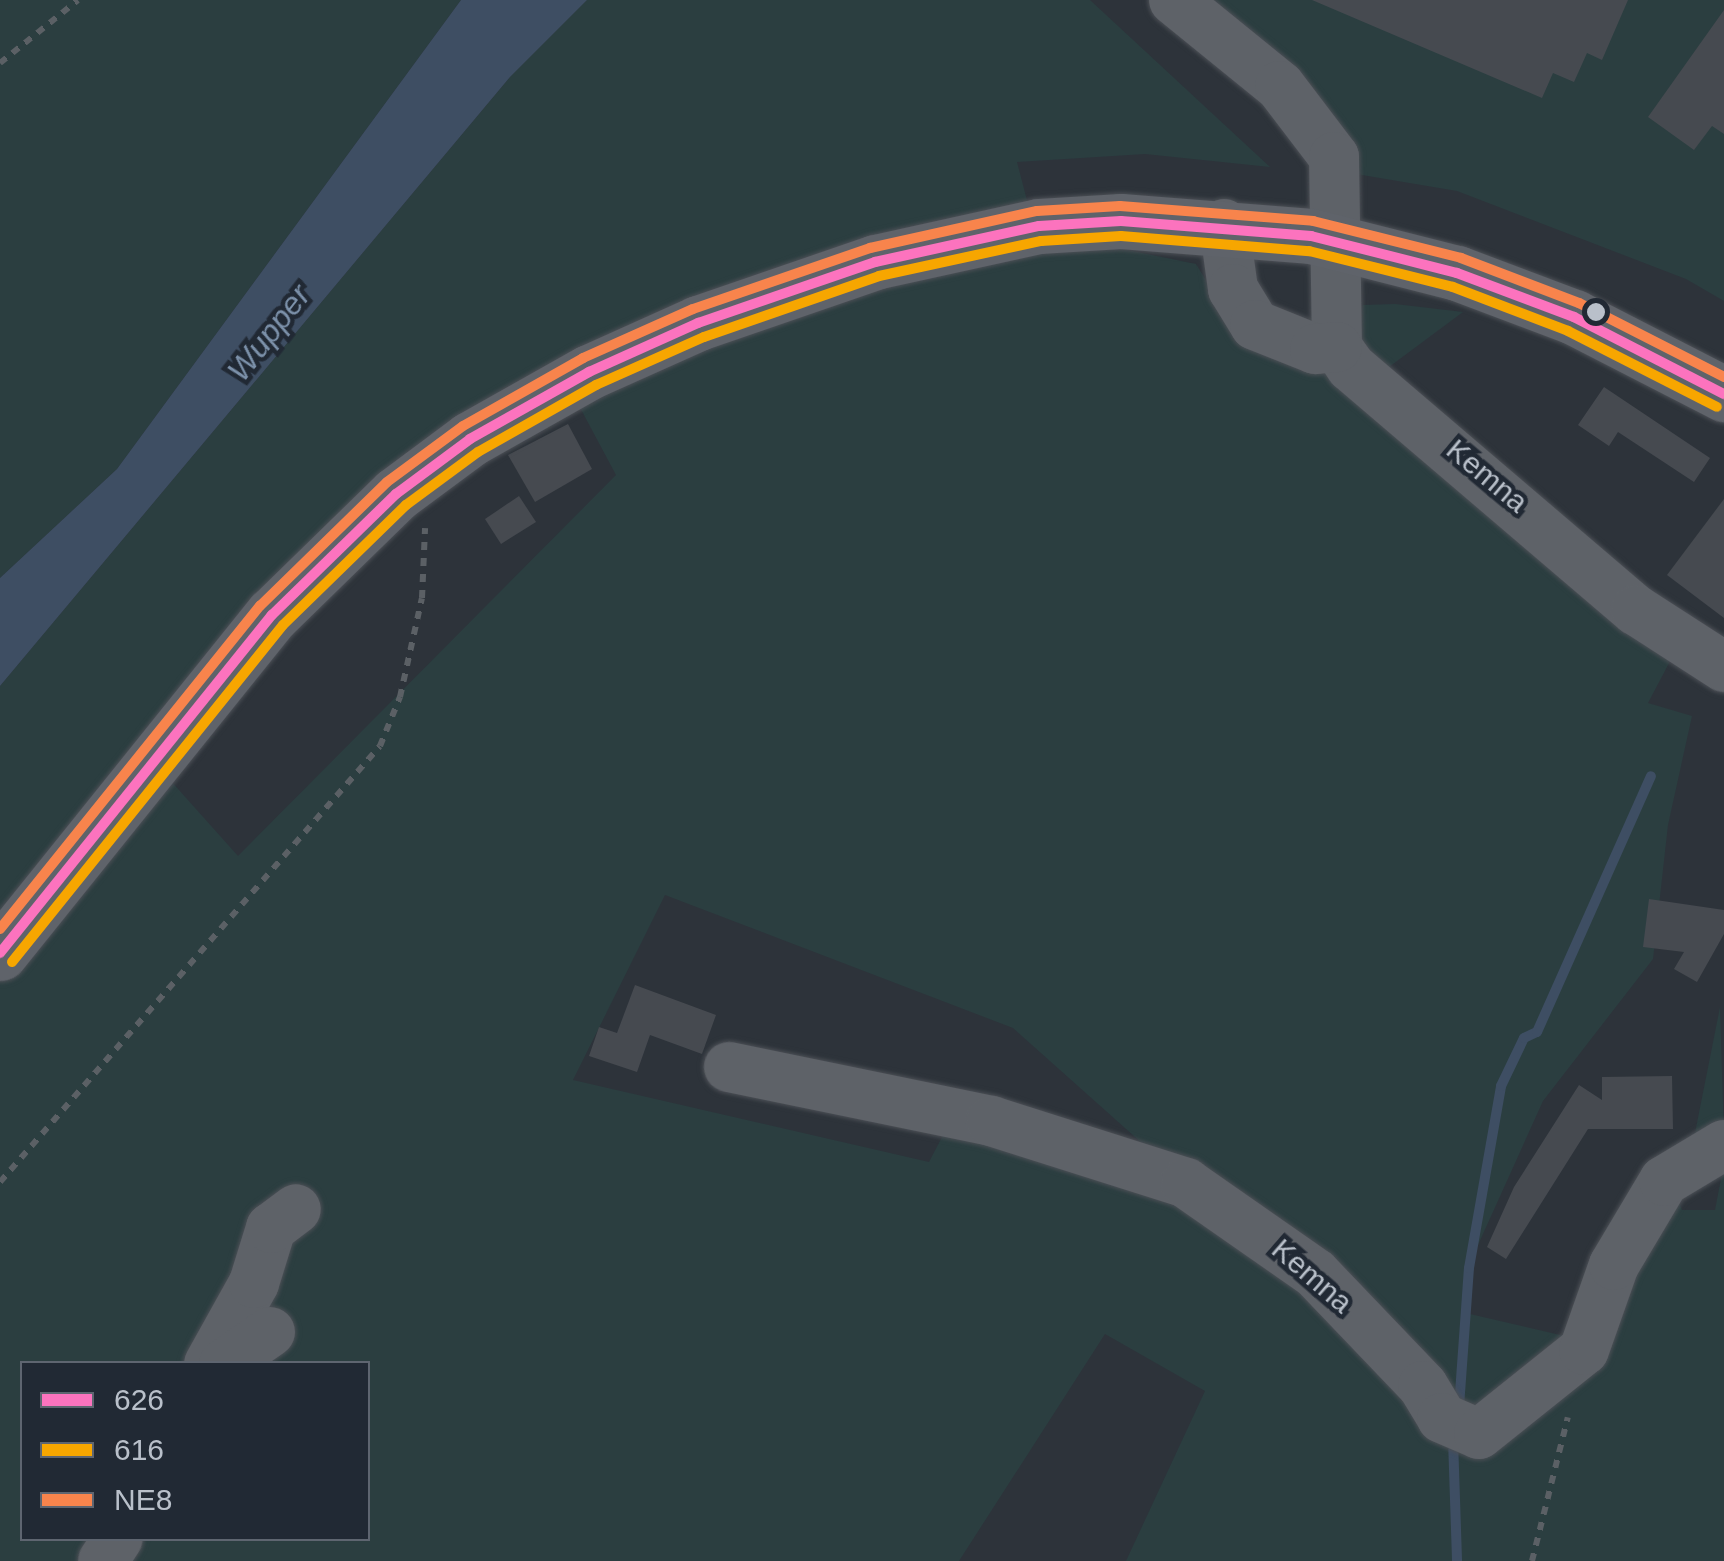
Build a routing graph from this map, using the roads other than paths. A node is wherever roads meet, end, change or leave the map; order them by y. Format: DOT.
graph roads {
  1 [pos="1174,0"];
  2 [pos="1224,224"];
  3 [pos="1336,240"];
  4 [pos="1338,347"];
  5 [pos="1724,394"];
  6 [pos="1724,667"];
  7 [pos="0,953"];
  8 [pos="729,1067"];
  9 [pos="1724,1145"];
  10 [pos="296,1208"];
  11 [pos="270,1332"];
  12 [pos="210,1361"];
  13 [pos="228,1361"];
  1 -- 3 [label="street"];
  2 -- 3 [label="main road"];
  2 -- 4 [label="street"];
  2 -- 7 [label="main road"];
  3 -- 4 [label="street"];
  3 -- 5 [label="main road"];
  4 -- 6 [label="street, Kemna"];
  8 -- 9 [label="street, Kemna"];
  10 -- 12 [label="street"];
  11 -- 13 [label="street"];
}
